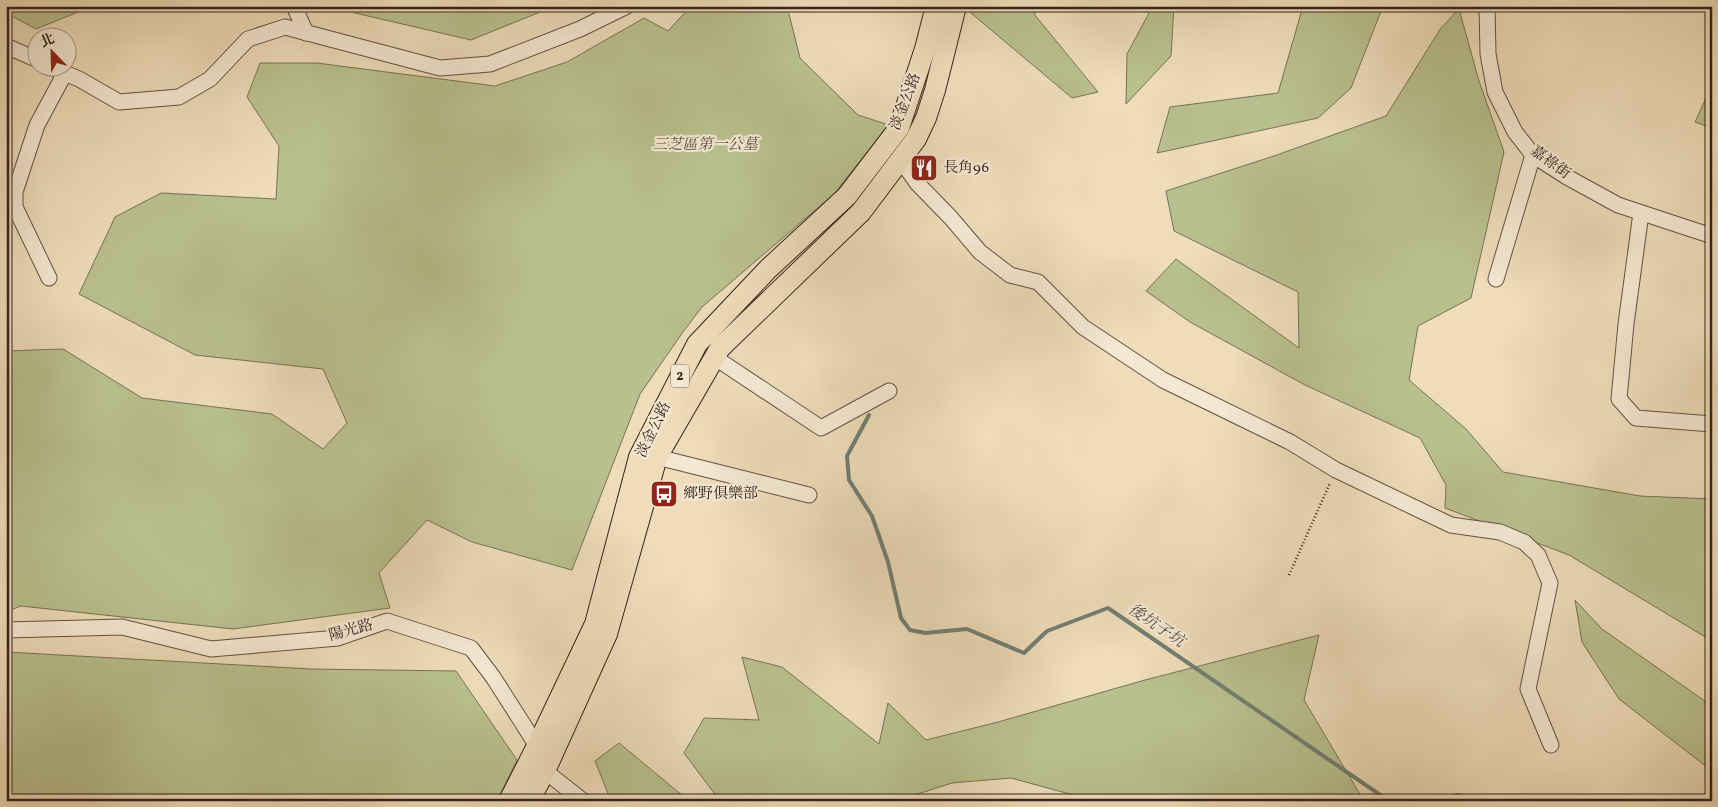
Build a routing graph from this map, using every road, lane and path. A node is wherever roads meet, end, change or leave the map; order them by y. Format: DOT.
graph roads {
  1 [pos="294,6"];
  2 [pos="627,6"];
  3 [pos="1487,6"];
  4 [pos="942,9"];
  5 [pos="306,33"];
  6 [pos="6,46"];
  7 [pos="28,56"];
  8 [pos="56,78"];
  9 [pos="74,78"];
  10 [pos="1533,155"];
  11 [pos="900,159"];
  12 [pos="1641,213"];
  13 [pos="1712,236"];
  14 [pos="49,278"];
  15 [pos="1496,278"];
  16 [pos="745,293"];
  17 [pos="760,309"];
  18 [pos="714,357"];
  19 [pos="889,391"];
  20 [pos="1712,424"];
  21 [pos="657,457"];
  22 [pos="1336,470"];
  23 [pos="810,495"];
  24 [pos="1289,575"];
  25 [pos="6,630"];
  26 [pos="1551,745"];
  27 [pos="537,746"];
  28 [pos="545,770"];
  29 [pos="508,801"];
  30 [pos="529,801"];
  31 [pos="583,801"];
  1 -- 5 [label="street"];
  2 -- 5 [label="street"];
  3 -- 10 [label="street, 嘉祿街"];
  4 -- 11 [label="main road, 淡金公路 / 2"];
  4 -- 16 [label="main road, 淡金公路 / 2"];
  5 -- 9 [label="street"];
  6 -- 7 [label="street"];
  8 -- 14 [label="street"];
  10 -- 12 [label="street, 嘉祿街"];
  10 -- 15 [label="street"];
  11 -- 17 [label="main road, 淡金公路 / 2"];
  11 -- 22 [label="street"];
  12 -- 13 [label="street, 嘉祿街"];
  12 -- 20 [label="street"];
  16 -- 17 [label="main road"];
  16 -- 27 [label="main road, 淡金公路 / 2"];
  17 -- 18 [label="main road, 淡金公路 / 2"];
  18 -- 19 [label="street"];
  18 -- 21 [label="main road, 淡金公路 / 2"];
  21 -- 23 [label="street"];
  21 -- 28 [label="main road, 淡金公路 / 2"];
  22 -- 24 [label="path"];
  22 -- 26 [label="street"];
  25 -- 27 [label="street, 陽光路"];
  27 -- 28 [label="street, 陽光路"];
  27 -- 29 [label="main road, 淡金公路 / 2"];
  28 -- 30 [label="main road, 淡金公路 / 2"];
  28 -- 31 [label="street"];
}
